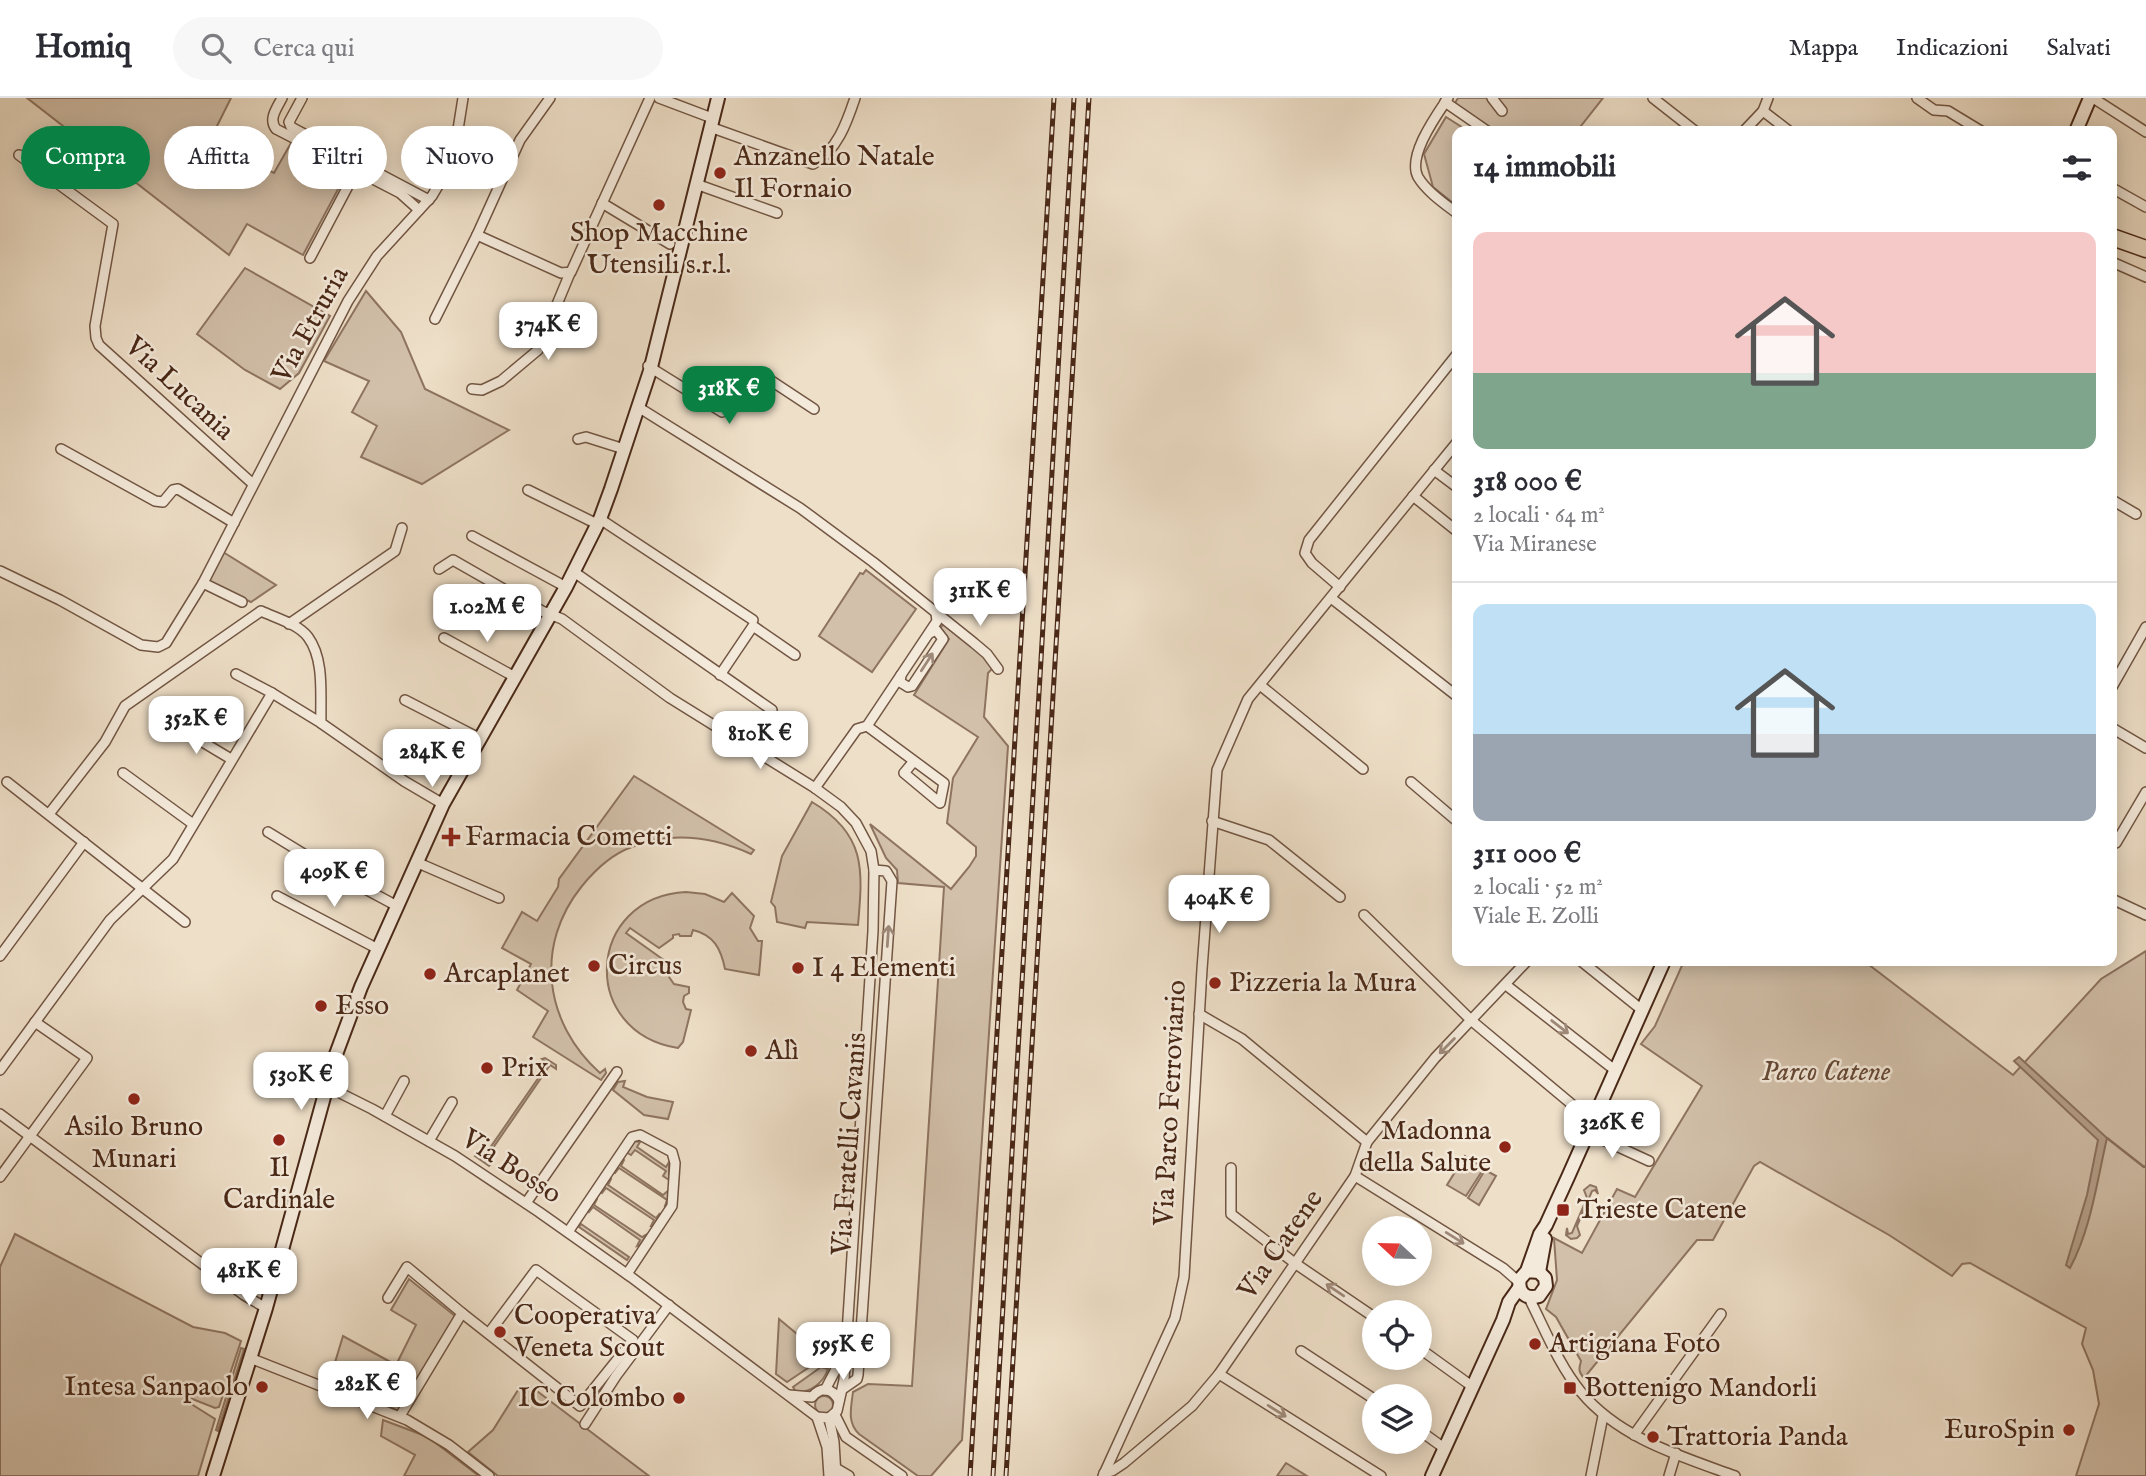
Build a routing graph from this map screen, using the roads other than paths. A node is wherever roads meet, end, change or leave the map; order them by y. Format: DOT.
graph roads {
  1 [pos="282,98"];
  2 [pos="302,98"];
  3 [pos="463,98"];
  4 [pos="550,98"];
  5 [pos="650,98"];
  6 [pos="659,98"];
  7 [pos="712,98"];
  8 [pos="718,98"];
  9 [pos="854,98"];
  10 [pos="1492,98"];
  11 [pos="1653,98"];
  12 [pos="1768,98"];
  13 [pos="1917,98"];
  14 [pos="2091,98"];
  15 [pos="1447,100"];
  16 [pos="1502,111"];
  17 [pos="1763,111"];
  18 [pos="291,126"];
  19 [pos="1481,126"];
  20 [pos="1689,126"];
  21 [pos="1749,126"];
  22 [pos="1782,126"];
  23 [pos="1973,126"];
  24 [pos="2078,126"];
  25 [pos="707,127"];
  26 [pos="2146,132"];
  27 [pos="288,134"];
  28 [pos="19,155"];
  29 [pos="387,180"];
  30 [pos="692,183"];
  31 [pos="387,186"];
  32 [pos="346,189"];
  33 [pos="2117,191"];
  34 [pos="429,200"];
  35 [pos="602,203"];
  36 [pos="2146,207"];
  37 [pos="419,210"];
  38 [pos="1452,210"];
  39 [pos="777,213"];
  40 [pos="682,223"];
  41 [pos="477,234"];
  42 [pos="2117,239"];
  43 [pos="672,245"];
  44 [pos="2146,249"];
  45 [pos="310,258"];
  46 [pos="2117,264"];
  47 [pos="572,270"];
  48 [pos="2146,277"];
  49 [pos="674,280"];
  50 [pos="435,319"];
  51 [pos="1452,361"];
  52 [pos="648,366"];
  53 [pos="472,390"];
  54 [pos="640,400"];
  55 [pos="814,409"];
  56 [pos="578,439"];
  57 [pos="1452,448"];
  58 [pos="61,449"];
  59 [pos="624,449"];
  60 [pos="1434,470"];
  61 [pos="253,484"];
  62 [pos="1452,484"];
  63 [pos="528,491"];
  64 [pos="1413,496"];
  65 [pos="2117,506"];
  66 [pos="2136,514"];
  67 [pos="598,522"];
  68 [pos="233,523"];
  69 [pos="1452,526"];
  70 [pos="402,528"];
  71 [pos="471,536"];
  72 [pos="439,569"];
  73 [pos="0,571"];
  74 [pos="574,572"];
  75 [pos="203,583"];
  76 [pos="566,587"];
  77 [pos="1340,587"];
  78 [pos="1331,598"];
  79 [pos="242,602"];
  80 [pos="936,613"];
  81 [pos="551,614"];
  82 [pos="753,620"];
  83 [pos="289,624"];
  84 [pos="2146,627"];
  85 [pos="930,633"];
  86 [pos="444,638"];
  87 [pos="795,655"];
  88 [pos="998,669"];
  89 [pos="236,674"];
  90 [pos="720,675"];
  91 [pos="901,675"];
  92 [pos="515,677"];
  93 [pos="2117,678"];
  94 [pos="1260,685"];
  95 [pos="1452,692"];
  96 [pos="272,693"];
  97 [pos="405,700"];
  98 [pos="772,710"];
  99 [pos="321,723"];
  100 [pos="176,726"];
  101 [pos="866,726"];
  102 [pos="2117,732"];
  103 [pos="479,738"];
  104 [pos="2146,748"];
  105 [pos="231,760"];
  106 [pos="914,761"];
  107 [pos="1363,769"];
  108 [pos="123,773"];
  109 [pos="7,782"];
  110 [pos="1410,782"];
  111 [pos="815,788"];
  112 [pos="2146,792"];
  113 [pos="443,804"];
  114 [pos="49,814"];
  115 [pos="1452,817"];
  116 [pos="1212,821"];
  117 [pos="193,824"];
  118 [pos="268,832"];
  119 [pos="2117,841"];
  120 [pos="84,842"];
  121 [pos="416,862"];
  122 [pos="874,870"];
  123 [pos="875,885"];
  124 [pos="142,888"];
  125 [pos="277,896"];
  126 [pos="890,897"];
  127 [pos="1340,897"];
  128 [pos="499,898"];
  129 [pos="2117,901"];
  130 [pos="397,906"];
  131 [pos="1364,915"];
  132 [pos="2146,915"];
  133 [pos="185,922"];
  134 [pos="378,949"];
  135 [pos="0,956"];
  136 [pos="1523,966"];
  137 [pos="1587,966"];
  138 [pos="1662,966"];
  139 [pos="1506,985"];
  140 [pos="1642,1010"];
  141 [pos="1199,1014"];
  142 [pos="1472,1021"];
  143 [pos="35,1022"];
  144 [pos="0,1070"];
  145 [pos="1616,1071"];
  146 [pos="617,1072"];
  147 [pos="404,1081"];
  148 [pos="326,1086"];
  149 [pos="452,1102"];
  150 [pos="0,1114"];
  151 [pos="385,1116"];
  152 [pos="1591,1127"];
  153 [pos="30,1136"];
  154 [pos="429,1141"];
  155 [pos="1367,1142"];
  156 [pos="1649,1161"];
  157 [pos="1231,1168"];
  158 [pos="1355,1176"];
  159 [pos="0,1177"];
  160 [pos="526,1203"];
  161 [pos="568,1232"];
  162 [pos="1296,1264"];
  163 [pos="627,1274"];
  164 [pos="1529,1286"];
  165 [pos="388,1298"];
  166 [pos="669,1305"];
  167 [pos="266,1308"];
  168 [pos="1362,1309"];
  169 [pos="462,1313"];
  170 [pos="1721,1314"];
  171 [pos="489,1333"];
  172 [pos="846,1336"];
  173 [pos="1301,1351"];
  174 [pos="1432,1357"];
  175 [pos="250,1358"];
  176 [pos="1219,1374"];
  177 [pos="1473,1387"];
  178 [pos="844,1388"];
  179 [pos="825,1390"];
  180 [pos="1362,1391"];
  181 [pos="786,1394"];
  182 [pos="812,1397"];
  183 [pos="839,1401"];
  184 [pos="814,1415"];
  185 [pos="400,1416"];
  186 [pos="1603,1416"];
  187 [pos="832,1417"];
  188 [pos="585,1424"];
  189 [pos="1634,1435"];
  190 [pos="1432,1439"];
  191 [pos="1444,1448"];
  192 [pos="1676,1453"];
  193 [pos="834,1469"];
  194 [pos="1103,1475"];
  195 [pos="213,1476"];
  196 [pos="489,1476"];
  197 [pos="829,1476"];
  198 [pos="849,1476"];
  199 [pos="902,1476"];
  200 [pos="1381,1476"];
  201 [pos="1432,1476"];
  202 [pos="1591,1476"];
  203 [pos="1669,1476"];
  204 [pos="1735,1476"];
  1 -- 27 [label="street"];
  2 -- 18 [label="street"];
  3 -- 34 [label="street, Via Etruria"];
  4 -- 41 [label="street"];
  5 -- 35 [label="street"];
  6 -- 25 [label="street"];
  7 -- 25 [label="street"];
  8 -- 25 [label="street"];
  9 -- 25 [label="street"];
  10 -- 16 [label="street"];
  11 -- 20 [label="street"];
  12 -- 17 [label="street"];
  13 -- 23 [label="street"];
  14 -- 24 [label="street"];
  14 -- 26 [label="street"];
  15 -- 19 [label="street"];
  15 -- 38 [label="street"];
  17 -- 21 [label="street"];
  17 -- 22 [label="street"];
  25 -- 30 [label="street"];
  28 -- 61 [label="street, Via Lucania"];
  29 -- 34 [label="street"];
  30 -- 39 [label="street"];
  30 -- 40 [label="street"];
  31 -- 37 [label="street"];
  32 -- 45 [label="street"];
  33 -- 36 [label="street"];
  34 -- 37 [label="street, Via Etruria"];
  35 -- 43 [label="street"];
  35 -- 47 [label="street"];
  37 -- 61 [label="street, Via Etruria"];
  40 -- 43 [label="street"];
  40 -- 49 [label="street"];
  41 -- 47 [label="street"];
  41 -- 50 [label="street"];
  42 -- 44 [label="highway"];
  43 -- 49 [label="street"];
  43 -- 52 [label="street"];
  46 -- 48 [label="street"];
  47 -- 53 [label="street"];
  49 -- 52 [label="street"];
  51 -- 77 [label="street"];
  52 -- 54 [label="street"];
  52 -- 55 [label="street"];
  54 -- 59 [label="street"];
  54 -- 80 [label="street"];
  56 -- 59 [label="street"];
  57 -- 60 [label="street, Via Parco Ferroviario"];
  58 -- 68 [label="street"];
  59 -- 67 [label="street"];
  60 -- 62 [label="street"];
  60 -- 64 [label="street, Via Parco Ferroviario"];
  61 -- 68 [label="street, Via Etruria"];
  63 -- 67 [label="street"];
  64 -- 69 [label="street"];
  64 -- 77 [label="street, Via Parco Ferroviario"];
  65 -- 66 [label="street"];
  67 -- 74 [label="street"];
  67 -- 82 [label="street"];
  68 -- 75 [label="street, Via Etruria"];
  70 -- 83 [label="street"];
  71 -- 76 [label="street"];
  72 -- 81 [label="street, Via Fratelli Cavanis"];
  73 -- 75 [label="street, Via Etruria"];
  74 -- 76 [label="street"];
  74 -- 90 [label="street"];
  75 -- 79 [label="street"];
  76 -- 81 [label="street"];
  77 -- 78 [label="street, Via Parco Ferroviario"];
  78 -- 94 [label="street, Via Parco Ferroviario"];
  78 -- 95 [label="street"];
  80 -- 85 [label="street"];
  80 -- 88 [label="street"];
  81 -- 92 [label="street"];
  81 -- 111 [label="street, Via Fratelli Cavanis"];
  83 -- 99 [label="street"];
  83 -- 114 [label="street"];
  84 -- 93 [label="street"];
  85 -- 91 [label="street"];
  91 -- 85 [label="street, one-way"];
  86 -- 92 [label="street"];
  87 -- 90 [label="street"];
  89 -- 96 [label="street"];
  90 -- 98 [label="street"];
  91 -- 101 [label="street"];
  92 -- 103 [label="street"];
  94 -- 107 [label="street"];
  94 -- 116 [label="street, Via Parco Ferroviario"];
  96 -- 99 [label="street"];
  96 -- 105 [label="street"];
  97 -- 103 [label="street"];
  99 -- 113 [label="street"];
  100 -- 105 [label="street"];
  101 -- 106 [label="street"];
  101 -- 111 [label="street"];
  102 -- 104 [label="street"];
  103 -- 113 [label="street"];
  105 -- 117 [label="street"];
  106 -- 106 [label="street"];
  108 -- 117 [label="street"];
  109 -- 114 [label="street"];
  110 -- 115 [label="street"];
  111 -- 122 [label="street, Via Fratelli Cavanis"];
  112 -- 119 [label="street"];
  113 -- 121 [label="street"];
  114 -- 120 [label="street"];
  116 -- 127 [label="street"];
  116 -- 141 [label="street, Via Parco Ferroviario"];
  117 -- 124 [label="street"];
  118 -- 130 [label="street"];
  120 -- 124 [label="street"];
  120 -- 135 [label="street"];
  121 -- 128 [label="street"];
  121 -- 130 [label="street"];
  122 -- 123 [label="street, Via Fratelli Cavanis"];
  122 -- 126 [label="street, Via Fratelli Cavanis"];
  123 -- 126 [label="street"];
  123 -- 172 [label="street, Via Fratelli Cavanis"];
  124 -- 133 [label="street"];
  124 -- 143 [label="street"];
  125 -- 134 [label="street"];
  178 -- 126 [label="street, Via Fratelli Cavanis, one-way"];
  129 -- 132 [label="street"];
  130 -- 134 [label="street"];
  131 -- 142 [label="street"];
  134 -- 148 [label="street"];
  136 -- 139 [label="street, Via Catene"];
  137 -- 140 [label="street"];
  138 -- 140 [label="street"];
  139 -- 142 [label="street, Via Catene"];
  139 -- 145 [label="street, one-way"];
  140 -- 145 [label="street"];
  141 -- 155 [label="street"];
  141 -- 194 [label="street, Via Parco Ferroviario"];
  142 -- 152 [label="street"];
  142 -- 155 [label="street, Via Catene, one-way"];
  143 -- 144 [label="street"];
  143 -- 153 [label="street"];
  145 -- 152 [label="street"];
  146 -- 160 [label="street"];
  147 -- 151 [label="street"];
  148 -- 151 [label="street, Via Bosso"];
  148 -- 167 [label="street"];
  149 -- 154 [label="street, Via Bosso"];
  150 -- 153 [label="street"];
  151 -- 154 [label="street, Via Bosso"];
  152 -- 156 [label="street"];
  152 -- 164 [label="street"];
  153 -- 159 [label="street"];
  153 -- 167 [label="street"];
  154 -- 160 [label="street, Via Bosso"];
  155 -- 158 [label="street, Via Catene"];
  157 -- 162 [label="street"];
  158 -- 162 [label="street, Via Catene"];
  158 -- 164 [label="street, one-way"];
  160 -- 161 [label="street, Via Bosso"];
  161 -- 163 [label="street, Via Bosso"];
  161 -- 163 [label="street, Via Bosso"];
  168 -- 162 [label="street, one-way"];
  162 -- 176 [label="street, Via Catene"];
  163 -- 166 [label="street, Via Bosso"];
  164 -- 177 [label="street"];
  164 -- 186 [label="street"];
  165 -- 169 [label="street"];
  166 -- 181 [label="street, Via Bosso"];
  166 -- 188 [label="street"];
  167 -- 175 [label="street"];
  169 -- 171 [label="street"];
  169 -- 185 [label="street"];
  170 -- 189 [label="street"];
  171 -- 171 [label="street"];
  172 -- 178 [label="street, Via Fratelli Cavanis"];
  172 -- 179 [label="street, Via Fratelli Cavanis"];
  173 -- 180 [label="street"];
  174 -- 177 [label="street"];
  175 -- 185 [label="street"];
  175 -- 195 [label="street"];
  176 -- 194 [label="street, Via Catene"];
  176 -- 200 [label="street, one-way"];
  177 -- 191 [label="street"];
  178 -- 183 [label="street, Via Fratelli Cavanis"];
  179 -- 182 [label="street"];
  179 -- 183 [label="street"];
  181 -- 182 [label="street"];
  181 -- 184 [label="street, Via Bosso"];
  182 -- 184 [label="street"];
  183 -- 187 [label="street"];
  184 -- 187 [label="street, Via Bosso"];
  184 -- 193 [label="street"];
  185 -- 196 [label="street"];
  186 -- 189 [label="street"];
  186 -- 202 [label="street"];
  187 -- 193 [label="street"];
  187 -- 199 [label="street"];
  189 -- 192 [label="street"];
  190 -- 191 [label="street"];
  191 -- 201 [label="street"];
  192 -- 203 [label="street"];
  192 -- 204 [label="street"];
  193 -- 197 [label="street"];
  193 -- 198 [label="street"];
}
